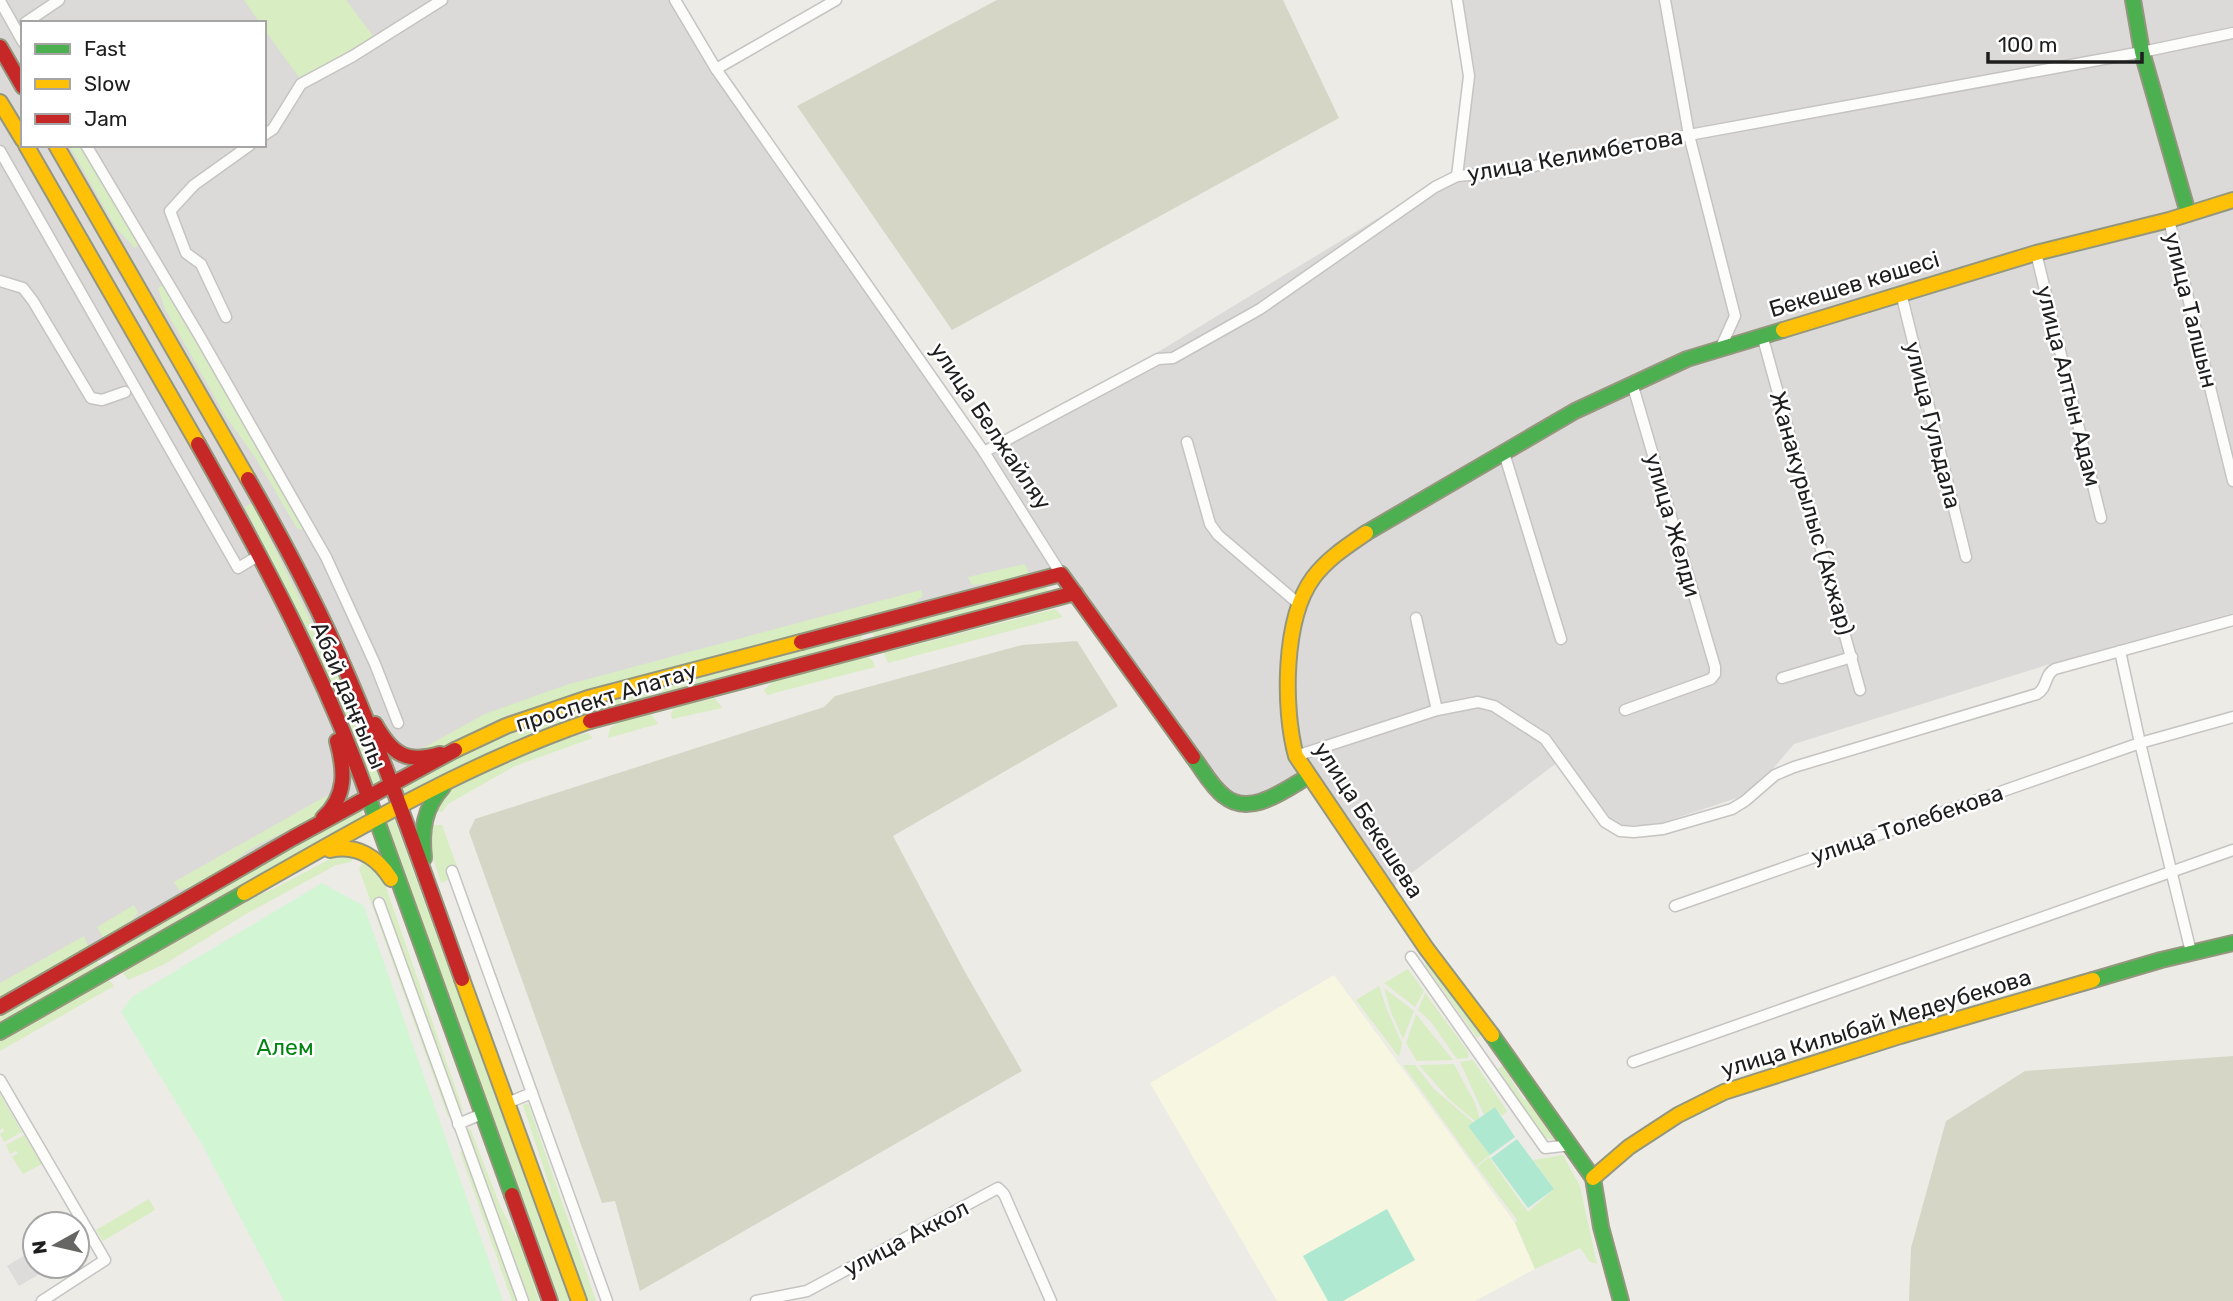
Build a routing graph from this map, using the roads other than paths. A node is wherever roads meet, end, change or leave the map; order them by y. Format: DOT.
graph roads {
  1 [pos="59,0"];
  2 [pos="442,0"];
  3 [pos="675,0"];
  4 [pos="836,0"];
  5 [pos="1457,0"];
  6 [pos="1665,0"];
  7 [pos="2133,0"];
  8 [pos="0,1"];
  9 [pos="27,21"];
  10 [pos="21,25"];
  11 [pos="2233,33"];
  12 [pos="0,47"];
  13 [pos="2142,52"];
  14 [pos="716,69"];
  15 [pos="21,84"];
  16 [pos="0,102"];
  17 [pos="266,134"];
  18 [pos="1689,135"];
  19 [pos="21,137"];
  20 [pos="27,147"];
  21 [pos="57,147"];
  22 [pos="87,147"];
  23 [pos="247,147"];
  24 [pos="0,150"];
  25 [pos="1457,176"];
  26 [pos="2233,200"];
  27 [pos="2188,213"];
  28 [pos="2169,220"];
  29 [pos="2036,253"];
  30 [pos="0,281"];
  31 [pos="1901,293"];
  32 [pos="226,317"];
  33 [pos="1762,335"];
  34 [pos="1721,347"];
  35 [pos="1632,383"];
  36 [pos="125,392"];
  37 [pos="1187,442"];
  38 [pos="984,452"];
  39 [pos="1504,453"];
  40 [pos="2233,481"];
  41 [pos="251,483"];
  42 [pos="228,496"];
  43 [pos="2101,518"];
  44 [pos="258,556"];
  45 [pos="1966,556"];
  46 [pos="1061,574"];
  47 [pos="1075,593"];
  48 [pos="1300,605"];
  49 [pos="1416,618"];
  50 [pos="2233,620"];
  51 [pos="863,625"];
  52 [pos="1561,639"];
  53 [pos="872,645"];
  54 [pos="2120,651"];
  55 [pos="1852,657"];
  56 [pos="345,669"];
  57 [pos="1782,678"];
  58 [pos="320,680"];
  59 [pos="651,681"];
  60 [pos="1860,690"];
  61 [pos="660,702"];
  62 [pos="1437,710"];
  63 [pos="1625,710"];
  64 [pos="2233,717"];
  65 [pos="398,723"];
  66 [pos="2140,743"];
  67 [pos="461,747"];
  68 [pos="1296,756"];
  69 [pos="472,768"];
  70 [pos="1309,776"];
  71 [pos="391,786"];
  72 [pos="368,799"];
  73 [pos="399,807"];
  74 [pos="375,820"];
  75 [pos="293,838"];
  76 [pos="2233,850"];
  77 [pos="302,860"];
  78 [pos="452,870"];
  79 [pos="2172,871"];
  80 [pos="430,891"];
  81 [pos="404,900"];
  82 [pos="379,902"];
  83 [pos="1675,906"];
  84 [pos="2233,943"];
  85 [pos="2191,952"];
  86 [pos="1411,957"];
  87 [pos="0,1007"];
  88 [pos="0,1032"];
  89 [pos="1633,1062"];
  90 [pos="0,1080"];
  91 [pos="532,1093"];
  92 [pos="507,1103"];
  93 [pos="482,1114"];
  94 [pos="458,1124"];
  95 [pos="1571,1145"];
  96 [pos="1593,1178"];
  97 [pos="42,1301"];
  98 [pos="523,1301"];
  99 [pos="550,1301"];
  100 [pos="579,1301"];
  101 [pos="607,1301"];
  102 [pos="756,1301"];
  103 [pos="1051,1301"];
  104 [pos="1621,1301"];
  1 -- 9 [label="street"];
  2 -- 17 [label="street"];
  3 -- 14 [label="street, улица Белжайляу"];
  4 -- 14 [label="street"];
  5 -- 25 [label="street"];
  6 -- 18 [label="street"];
  7 -- 13 [label="main road"];
  8 -- 10 [label="street"];
  11 -- 13 [label="street, улица Келимбетова"];
  12 -- 15 [label="main road"];
  13 -- 18 [label="street, улица Келимбетова"];
  13 -- 27 [label="main road"];
  14 -- 38 [label="street, улица Белжайляу"];
  16 -- 19 [label="main road"];
  18 -- 25 [label="street, улица Келимбетова"];
  18 -- 34 [label="street"];
  20 -- 42 [label="main road, Абай даңғылы"];
  21 -- 41 [label="main road"];
  22 -- 65 [label="street"];
  23 -- 32 [label="street"];
  24 -- 44 [label="street"];
  25 -- 38 [label="street, улица Келимбетова"];
  26 -- 27 [label="main road, Бекешев көшесі"];
  27 -- 28 [label="main road, Бекешев көшесі"];
  28 -- 29 [label="main road, Бекешев көшесі"];
  28 -- 40 [label="street, улица Талшын"];
  29 -- 31 [label="main road, Бекешев көшесі"];
  29 -- 43 [label="street, улица Алтын Адам"];
  30 -- 36 [label="street"];
  31 -- 33 [label="main road, Бекешев көшесі"];
  31 -- 45 [label="street, улица Гульдала"];
  33 -- 34 [label="main road, Бекешев көшесі"];
  33 -- 55 [label="street, Жанакурылыс (Акжар)"];
  34 -- 35 [label="main road, Бекешев көшесі"];
  35 -- 39 [label="main road, Бекешев көшесі"];
  35 -- 63 [label="street, улица Желди"];
  37 -- 48 [label="street"];
  38 -- 46 [label="street, улица Белжайляу"];
  39 -- 48 [label="main road, улица Бекешева"];
  39 -- 52 [label="street"];
  41 -- 42 [label="main road"];
  41 -- 56 [label="main road"];
  42 -- 44 [label="main road, Абай даңғылы"];
  44 -- 58 [label="main road, Абай даңғылы"];
  46 -- 47 [label="main road, улица Белжайляу"];
  46 -- 51 [label="main road, проспект Алатау"];
  47 -- 53 [label="main road, проспект Алатау"];
  47 -- 70 [label="main road, улица Белжайляу"];
  48 -- 68 [label="main road, улица Бекешева"];
  49 -- 62 [label="street"];
  50 -- 54 [label="street"];
  51 -- 53 [label="main road"];
  51 -- 59 [label="main road, проспект Алатау"];
  53 -- 61 [label="main road, проспект Алатау"];
  54 -- 62 [label="street"];
  54 -- 66 [label="street"];
  55 -- 57 [label="street"];
  55 -- 60 [label="street, Жанакурылыс (Акжар)"];
  56 -- 67 [label="main road"];
  56 -- 71 [label="main road"];
  58 -- 72 [label="main road, Абай даңғылы"];
  58 -- 75 [label="main road"];
  59 -- 61 [label="main road"];
  59 -- 67 [label="main road, проспект Алатау"];
  61 -- 69 [label="main road, проспект Алатау"];
  62 -- 68 [label="street"];
  64 -- 66 [label="street, улица Толебекова"];
  66 -- 79 [label="street"];
  66 -- 83 [label="street, улица Толебекова"];
  67 -- 71 [label="main road, проспект Алатау"];
  68 -- 70 [label="main road, улица Бекешева"];
  69 -- 73 [label="main road, проспект Алатау"];
  69 -- 80 [label="main road"];
  70 -- 95 [label="main road, улица Бекешева"];
  71 -- 72 [label="main road, проспект Алатау"];
  71 -- 73 [label="main road"];
  72 -- 74 [label="main road, Абай даңғылы"];
  72 -- 75 [label="main road, проспект Алатау"];
  73 -- 74 [label="main road, проспект Алатау"];
  73 -- 80 [label="main road"];
  74 -- 77 [label="main road, проспект Алатау"];
  74 -- 81 [label="main road, Абай даңғылы"];
  75 -- 87 [label="main road, проспект Алатау"];
  76 -- 79 [label="street"];
  77 -- 81 [label="main road"];
  77 -- 88 [label="main road, проспект Алатау"];
  78 -- 91 [label="street"];
  79 -- 85 [label="street"];
  79 -- 89 [label="street"];
  80 -- 92 [label="main road"];
  81 -- 93 [label="main road, Абай даңғылы"];
  82 -- 94 [label="street"];
  84 -- 85 [label="main road, улица Килыбай Медеубекова"];
  85 -- 96 [label="main road, улица Килыбай Медеубекова"];
  86 -- 95 [label="street"];
  90 -- 97 [label="street"];
  91 -- 92 [label="street"];
  91 -- 101 [label="street"];
  92 -- 100 [label="main road"];
  93 -- 94 [label="street"];
  93 -- 99 [label="main road, Абай даңғылы"];
  94 -- 98 [label="street"];
  95 -- 96 [label="main road, улица Бекешева"];
  96 -- 104 [label="main road"];
  102 -- 103 [label="street, улица Аккол"];
}
